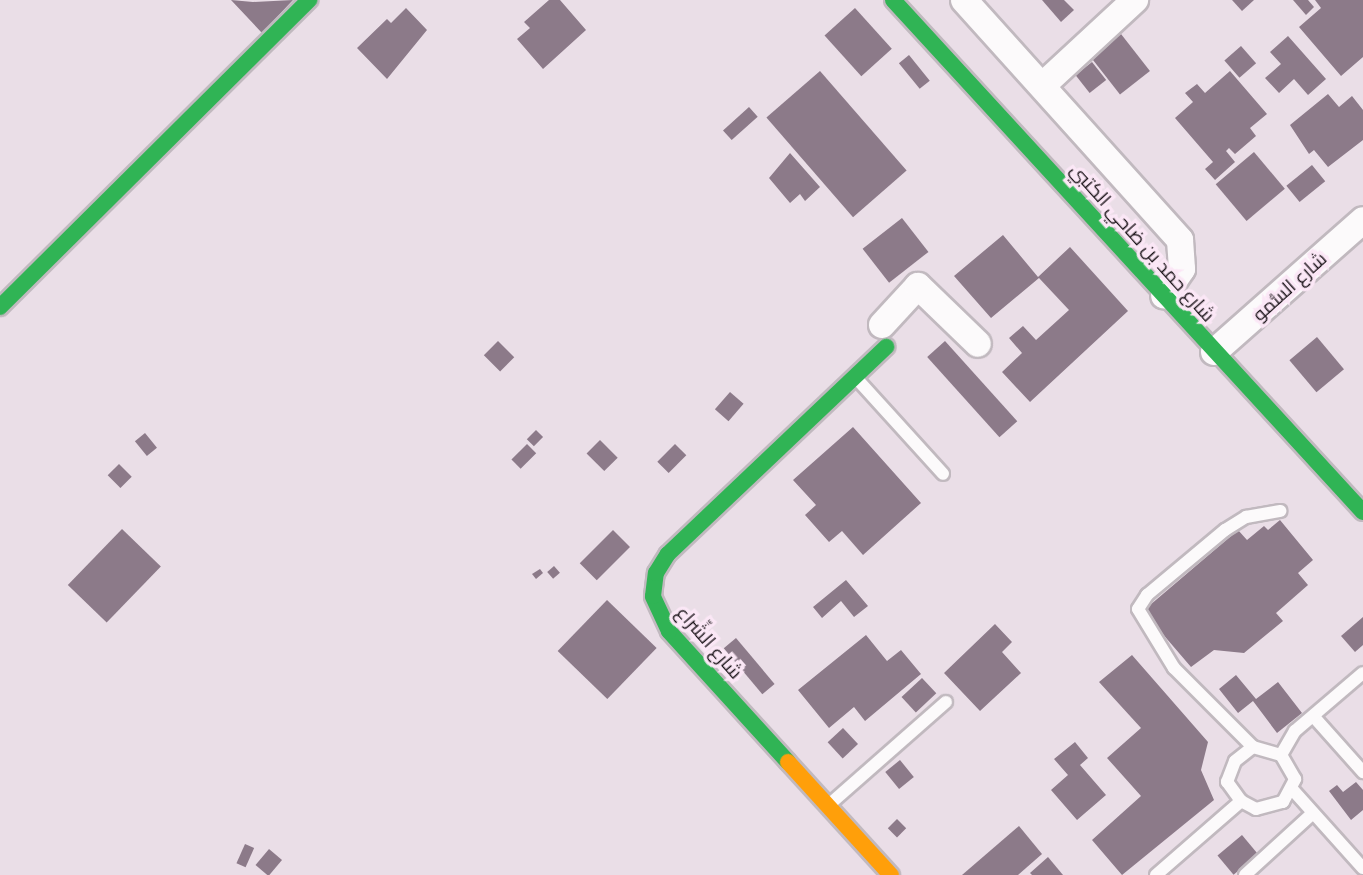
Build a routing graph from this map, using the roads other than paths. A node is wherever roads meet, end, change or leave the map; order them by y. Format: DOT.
graph roads {
  1 [pos="309,0"];
  2 [pos="893,0"];
  3 [pos="964,0"];
  4 [pos="1135,0"];
  5 [pos="1042,86"];
  6 [pos="1363,220"];
  7 [pos="1164,296"];
  8 [pos="0,307"];
  9 [pos="884,336"];
  10 [pos="978,344"];
  11 [pos="1214,352"];
  12 [pos="854,377"];
  13 [pos="943,474"];
  14 [pos="1280,511"];
  15 [pos="1363,512"];
  16 [pos="1363,673"];
  17 [pos="946,702"];
  18 [pos="1314,717"];
  19 [pos="1253,747"];
  20 [pos="1281,755"];
  21 [pos="1363,772"];
  22 [pos="1292,789"];
  23 [pos="1241,801"];
  24 [pos="828,806"];
  25 [pos="1313,813"];
  26 [pos="1363,867"];
  27 [pos="891,875"];
  28 [pos="1156,875"];
  29 [pos="1245,875"];
  1 -- 8 [label="street"];
  2 -- 7 [label="street, شارع حمد بن ضاحي الكتبي"];
  3 -- 5 [label="street"];
  4 -- 5 [label="street"];
  5 -- 7 [label="street"];
  6 -- 11 [label="street, شارع السُّمو"];
  7 -- 11 [label="street, شارع حمد بن ضاحي الكتبي"];
  9 -- 10 [label="street"];
  9 -- 12 [label="street, شارع الشِّراع"];
  11 -- 15 [label="street, شارع حمد بن ضاحي الكتبي"];
  12 -- 13 [label="lane"];
  12 -- 24 [label="street, شارع الشِّراع"];
  14 -- 19 [label="lane"];
  16 -- 18 [label="lane"];
  17 -- 24 [label="lane"];
  18 -- 20 [label="lane"];
  18 -- 21 [label="lane"];
  19 -- 20 [label="lane"];
  19 -- 23 [label="lane"];
  20 -- 22 [label="lane"];
  22 -- 23 [label="lane"];
  22 -- 25 [label="lane"];
  23 -- 28 [label="lane"];
  24 -- 27 [label="street, شارع الشِّراع"];
  25 -- 26 [label="lane"];
  25 -- 29 [label="lane"];
}
